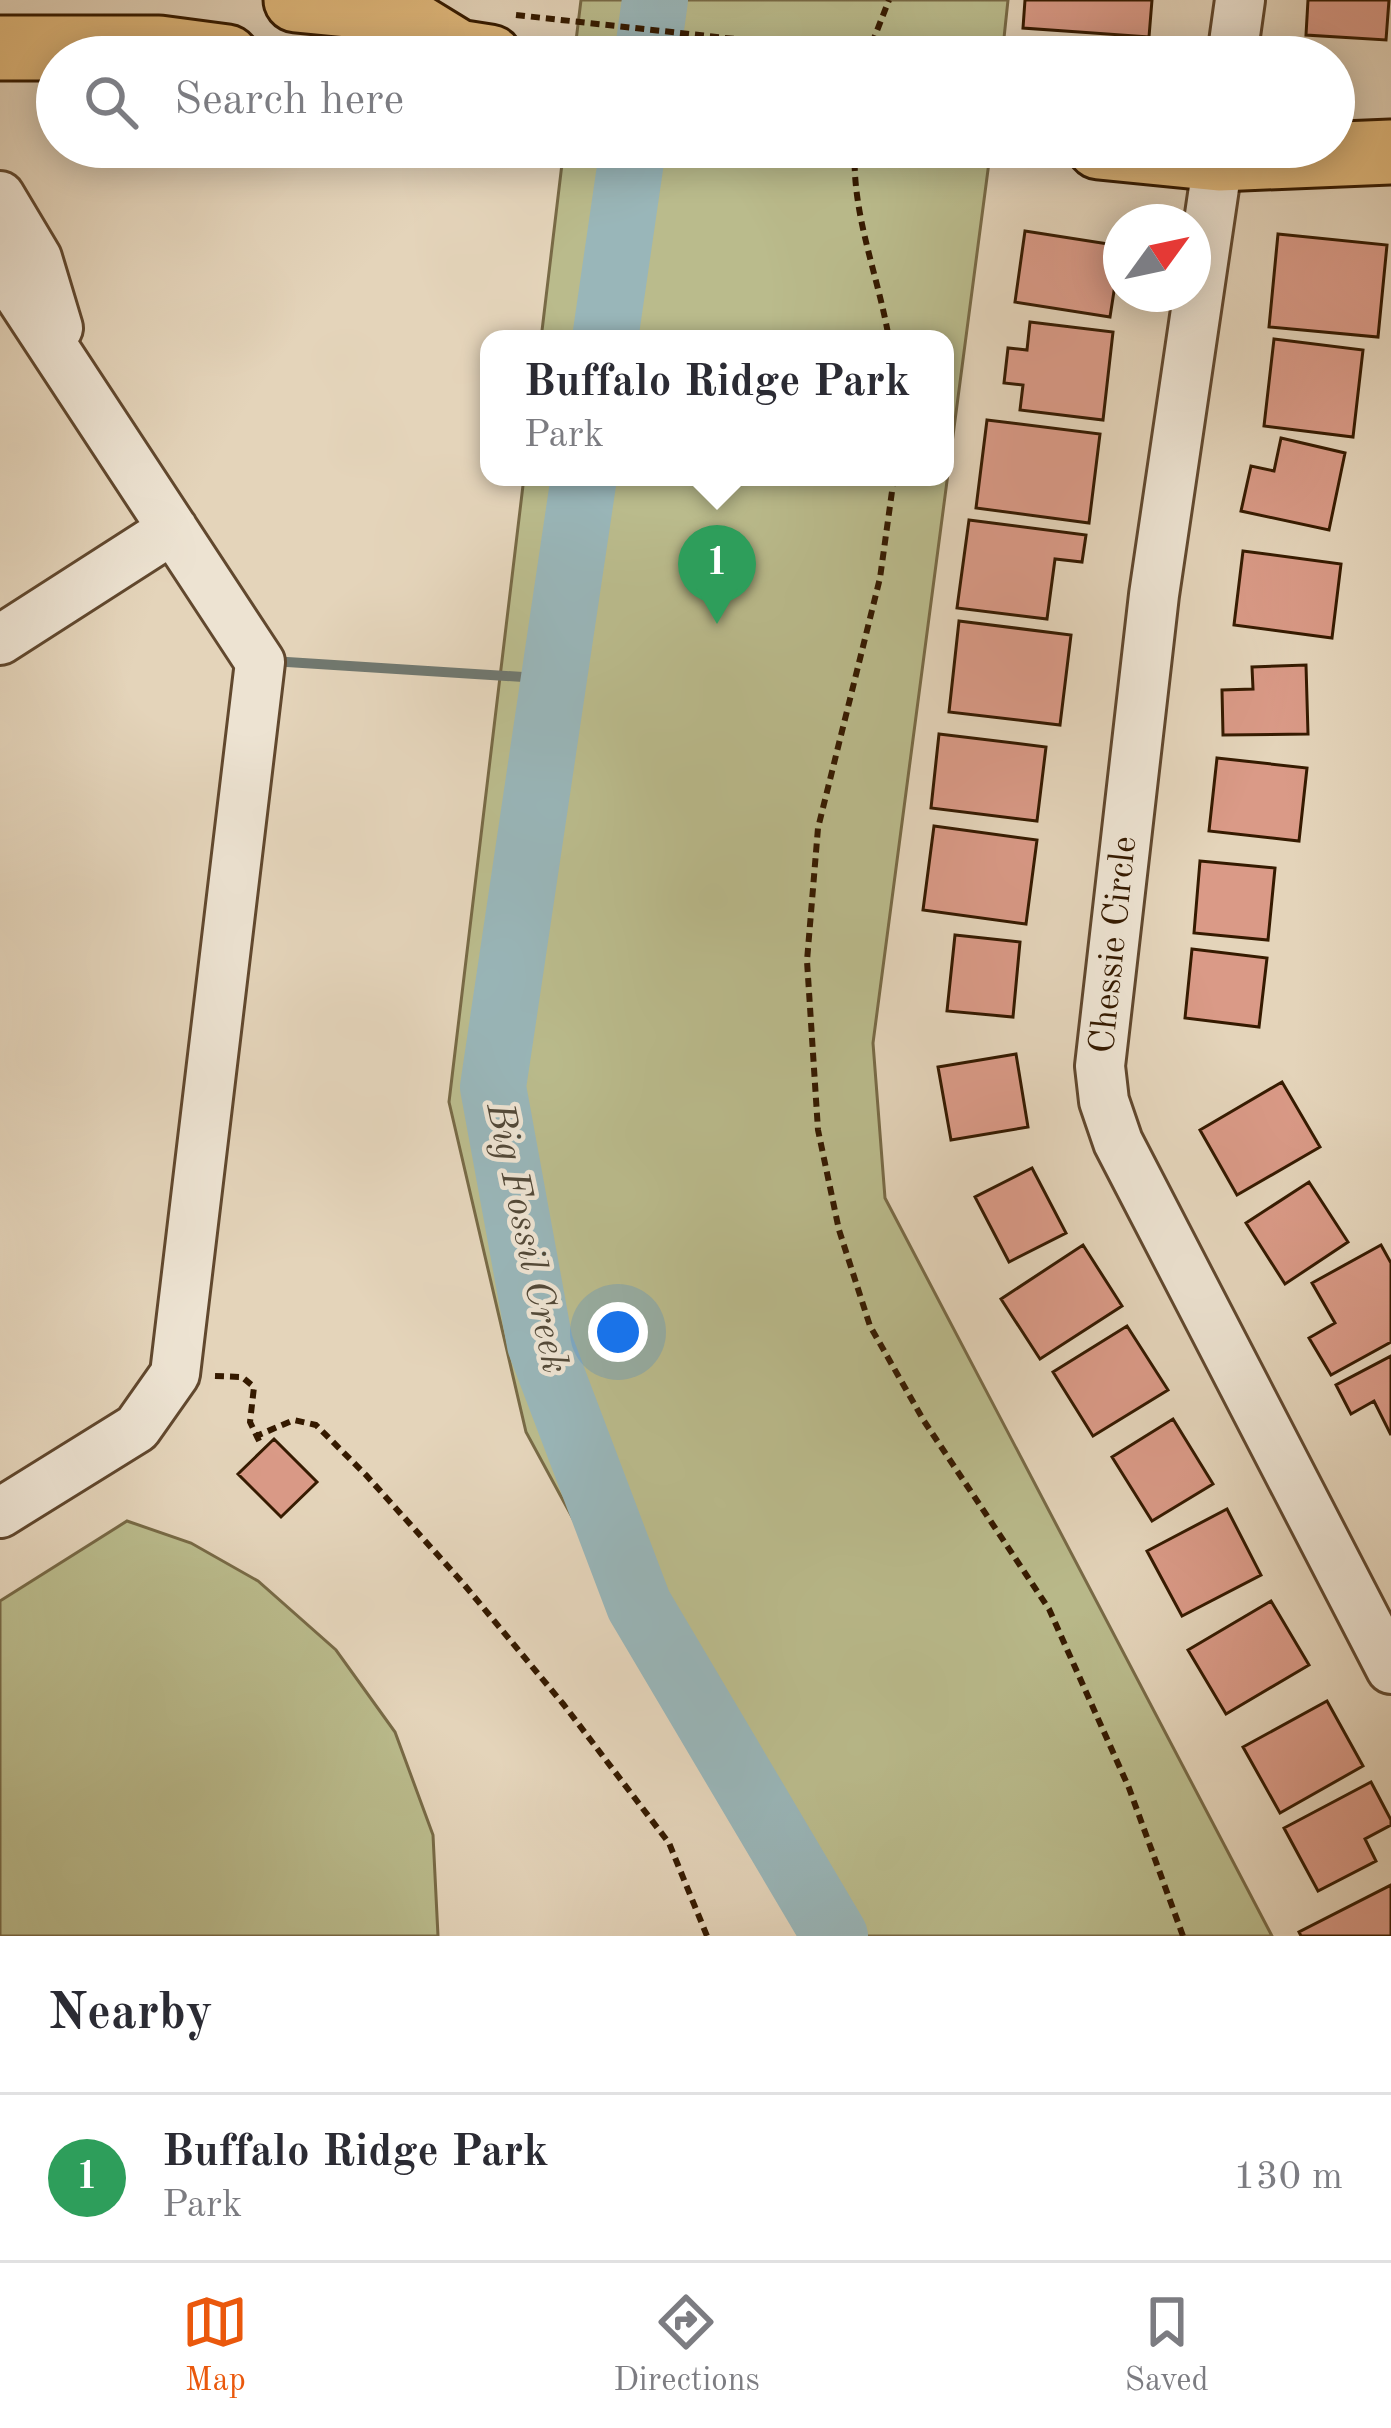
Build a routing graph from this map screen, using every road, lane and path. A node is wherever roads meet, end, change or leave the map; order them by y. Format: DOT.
graph roads {
  1 [pos="296,0"];
  2 [pos="889,0"];
  3 [pos="1240,0"];
  4 [pos="453,36"];
  5 [pos="875,36"];
  6 [pos="1235,36"];
  7 [pos="0,48"];
  8 [pos="36,48"];
  9 [pos="1355,152"];
  10 [pos="1391,152"];
  11 [pos="856,168"];
  12 [pos="1218,168"];
  13 [pos="0,196"];
  14 [pos="0,266"];
  15 [pos="887,330"];
  16 [pos="71,373"];
  17 [pos="893,486"];
  18 [pos="173,529"];
  19 [pos="0,640"];
  20 [pos="175,1374"];
  21 [pos="254,1437"];
  22 [pos="261,1445"];
  23 [pos="0,1513"];
  24 [pos="1391,1669"];
  25 [pos="707,1936"];
  26 [pos="1183,1936"];
  1 -- 4 [label="main road"];
  2 -- 5 [label="path"];
  3 -- 6 [label="street"];
  7 -- 8 [label="main road"];
  9 -- 10 [label="main road"];
  11 -- 15 [label="path"];
  12 -- 24 [label="street, Chessie Circle"];
  13 -- 16 [label="street"];
  14 -- 16 [label="street"];
  16 -- 18 [label="street"];
  17 -- 26 [label="path"];
  18 -- 19 [label="street"];
  18 -- 20 [label="street"];
  20 -- 21 [label="path"];
  20 -- 23 [label="street"];
  21 -- 22 [label="path"];
  21 -- 25 [label="path"];
}
